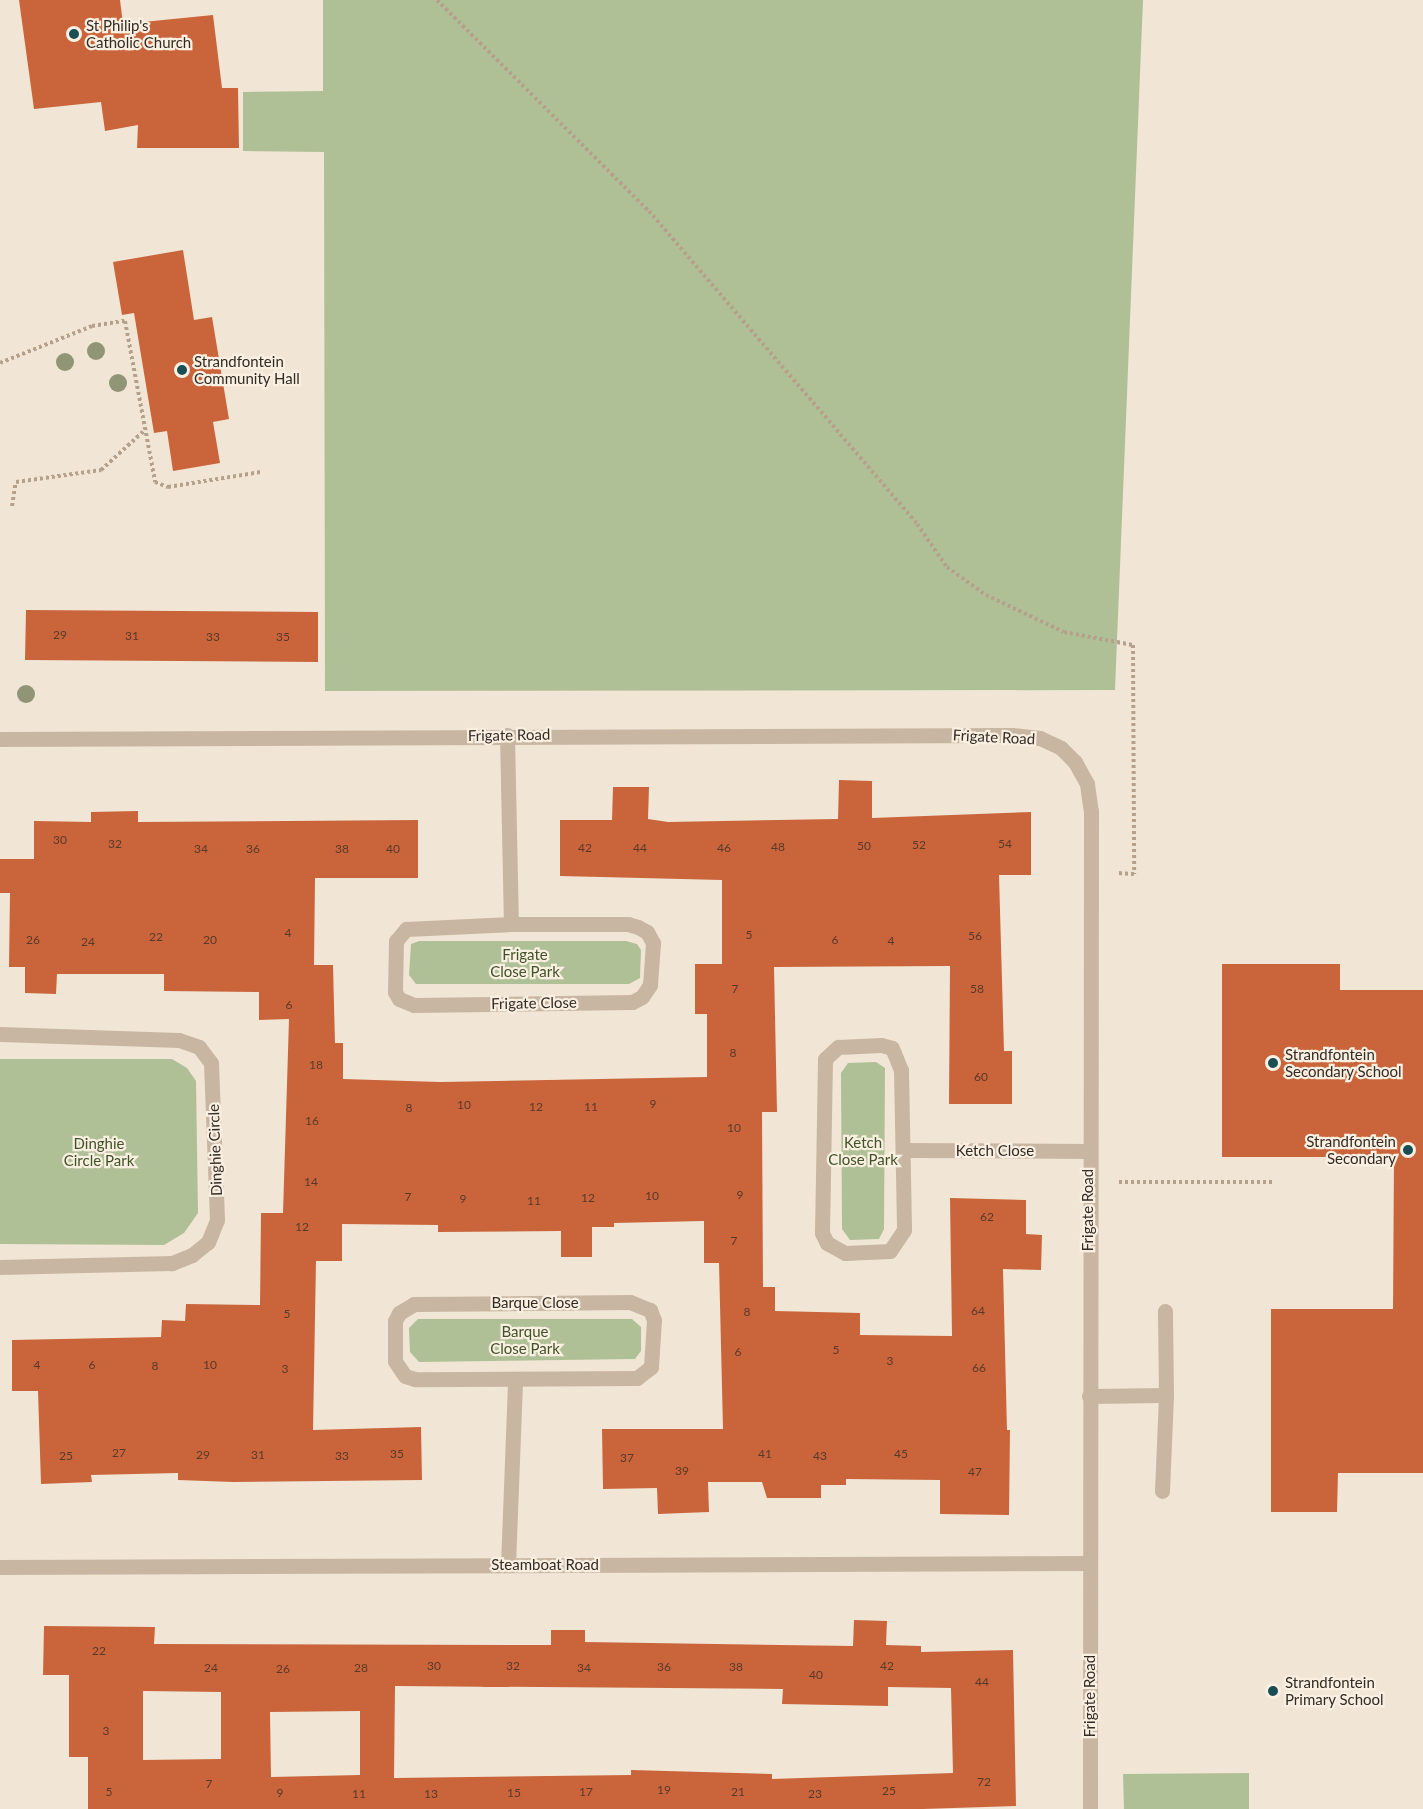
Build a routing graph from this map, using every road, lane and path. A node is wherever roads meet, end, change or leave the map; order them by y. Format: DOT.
graph roads {
  1 [pos="437,0"];
  2 [pos="0,363"];
  3 [pos="145,430"];
  4 [pos="261,472"];
  5 [pos="12,506"];
  6 [pos="507,735"];
  7 [pos="0,739"];
  8 [pos="1089,873"];
  9 [pos="511,924"];
  10 [pos="0,1034"];
  11 [pos="903,1150"];
  12 [pos="1088,1151"];
  13 [pos="1088,1182"];
  14 [pos="1273,1182"];
  15 [pos="0,1267"];
  16 [pos="1165,1311"];
  17 [pos="514,1381"];
  18 [pos="1166,1395"];
  19 [pos="1089,1396"];
  20 [pos="1162,1491"];
  21 [pos="1089,1563"];
  22 [pos="508,1565"];
  23 [pos="0,1567"];
  24 [pos="1090,1809"];
  1 -- 8 [label="path"];
  2 -- 3 [label="path"];
  3 -- 4 [label="path"];
  3 -- 5 [label="path"];
  6 -- 7 [label="street, Frigate Road"];
  6 -- 8 [label="street, Frigate Road"];
  6 -- 9 [label="street"];
  8 -- 12 [label="street, Frigate Road"];
  9 -- 9 [label="street, Frigate Close"];
  10 -- 15 [label="street, Dinghie Circle"];
  11 -- 11 [label="street"];
  11 -- 12 [label="street, Ketch Close"];
  12 -- 13 [label="street, Frigate Road"];
  13 -- 14 [label="path"];
  13 -- 19 [label="street, Frigate Road"];
  16 -- 18 [label="street"];
  17 -- 17 [label="street, Barque Close"];
  17 -- 22 [label="street"];
  18 -- 19 [label="street"];
  18 -- 20 [label="street"];
  19 -- 21 [label="street, Frigate Road"];
  21 -- 22 [label="street, Steamboat Road"];
  21 -- 24 [label="street, Frigate Road"];
  22 -- 23 [label="street, Steamboat Road"];
}
